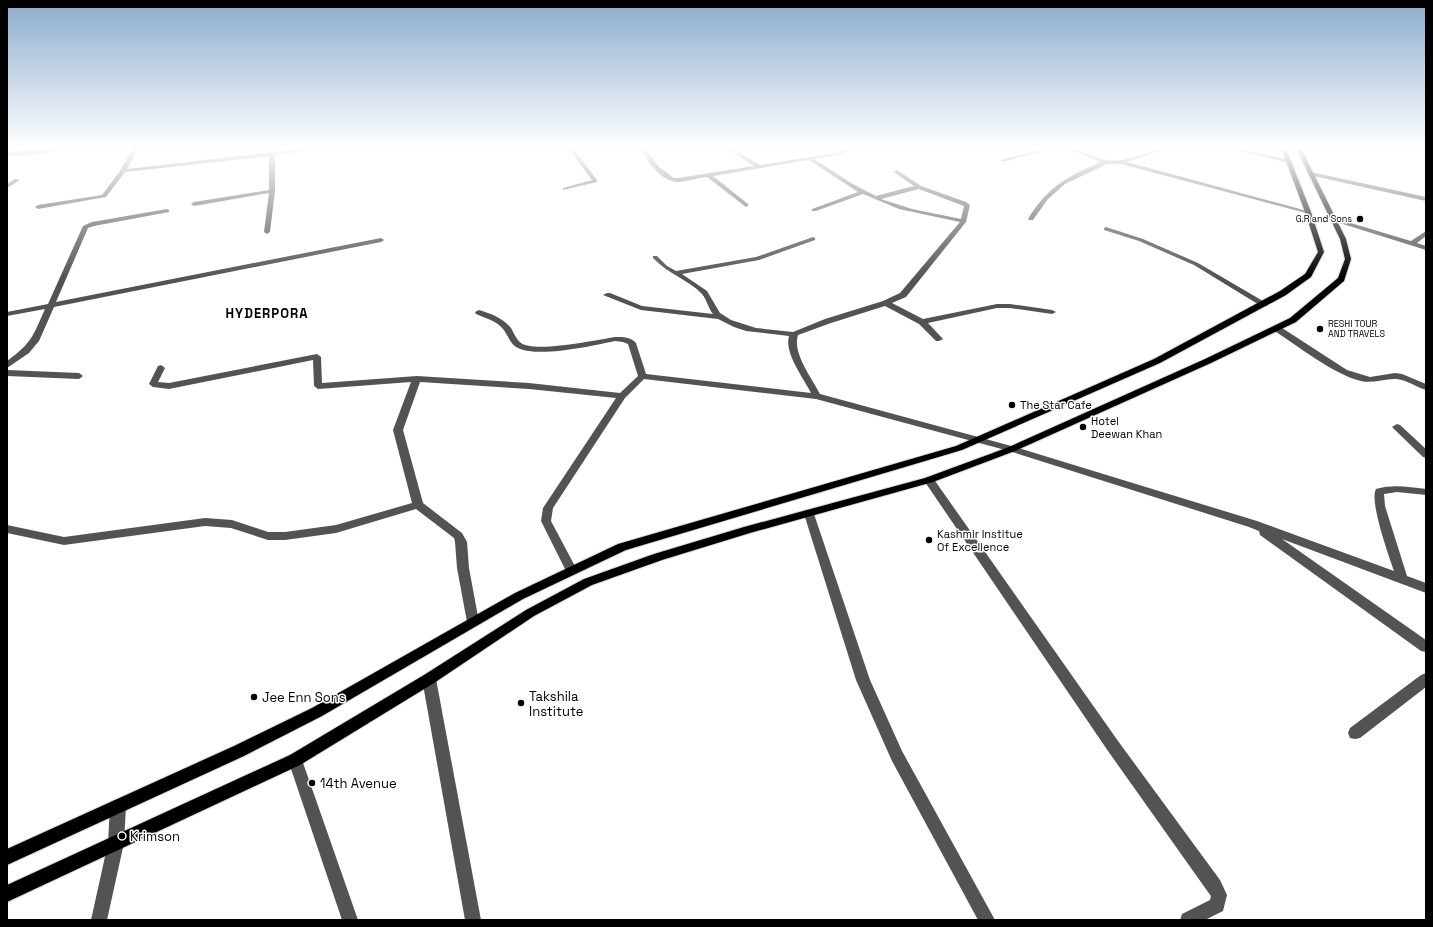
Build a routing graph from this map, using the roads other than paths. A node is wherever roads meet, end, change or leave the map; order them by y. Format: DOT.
graph roads {
  1 [pos="108,191"];
  2 [pos="270,191"];
  3 [pos="272,191"];
  4 [pos="729,191"];
  5 [pos="902,191"];
  6 [pos="931,191"];
  7 [pos="1052,191"];
  8 [pos="1230,191"];
  9 [pos="1300,191"];
  10 [pos="1319,191"];
  11 [pos="1390,191"];
  12 [pos="864,192"];
  13 [pos="876,198"];
  14 [pos="1426,199"];
  15 [pos="194,204"];
  16 [pos="746,205"];
  17 [pos="38,206"];
  18 [pos="814,210"];
  19 [pos="167,212"];
  20 [pos="1308,212"];
  21 [pos="1031,219"];
  22 [pos="1332,219"];
  23 [pos="964,221"];
  24 [pos="1106,229"];
  25 [pos="267,232"];
  26 [pos="1426,233"];
  27 [pos="813,239"];
  28 [pos="381,240"];
  29 [pos="1411,244"];
  30 [pos="1426,248"];
  31 [pos="655,256"];
  32 [pos="675,273"];
  33 [pos="607,295"];
  34 [pos="52,304"];
  35 [pos="886,304"];
  36 [pos="1264,304"];
  37 [pos="479,312"];
  38 [pos="1052,312"];
  39 [pos="7,314"];
  40 [pos="720,317"];
  41 [pos="922,322"];
  42 [pos="1276,328"];
  43 [pos="794,334"];
  44 [pos="939,339"];
  45 [pos="7,366"];
  46 [pos="161,368"];
  47 [pos="7,373"];
  48 [pos="79,376"];
  49 [pos="642,376"];
  50 [pos="417,379"];
  51 [pos="1426,387"];
  52 [pos="622,396"];
  53 [pos="817,396"];
  54 [pos="1397,427"];
  55 [pos="977,441"];
  56 [pos="1012,449"];
  57 [pos="1426,456"];
  58 [pos="929,480"];
  59 [pos="1426,492"];
  60 [pos="418,505"];
  61 [pos="809,514"];
  62 [pos="1253,524"];
  63 [pos="7,529"];
  64 [pos="571,570"];
  65 [pos="1402,579"];
  66 [pos="1426,588"];
  67 [pos="473,622"];
  68 [pos="1426,647"];
  69 [pos="1426,679"];
  70 [pos="429,680"];
  71 [pos="1355,733"];
  72 [pos="295,760"];
  73 [pos="118,806"];
  74 [pos="116,844"];
  75 [pos="7,857"];
  76 [pos="7,894"];
  77 [pos="99,920"];
  78 [pos="350,920"];
  79 [pos="473,920"];
  80 [pos="987,920"];
  81 [pos="1188,920"];
  1 -- 17 [label="street"];
  2 -- 15 [label="street"];
  3 -- 25 [label="street"];
  4 -- 16 [label="street"];
  5 -- 13 [label="street"];
  6 -- 23 [label="street"];
  7 -- 21 [label="street"];
  8 -- 20 [label="street"];
  9 -- 20 [label="main road"];
  10 -- 22 [label="main road"];
  11 -- 14 [label="street"];
  12 -- 13 [label="street"];
  12 -- 18 [label="street"];
  13 -- 23 [label="street"];
  19 -- 34 [label="street"];
  20 -- 36 [label="main road"];
  22 -- 29 [label="street"];
  22 -- 42 [label="main road"];
  23 -- 35 [label="street"];
  24 -- 36 [label="street"];
  26 -- 29 [label="street"];
  27 -- 32 [label="street"];
  28 -- 34 [label="street"];
  29 -- 30 [label="street"];
  31 -- 32 [label="street"];
  32 -- 40 [label="street"];
  33 -- 40 [label="street"];
  34 -- 39 [label="street"];
  34 -- 45 [label="street"];
  35 -- 41 [label="street"];
  35 -- 43 [label="street"];
  36 -- 55 [label="main road"];
  37 -- 49 [label="street"];
  38 -- 41 [label="street"];
  40 -- 43 [label="street"];
  41 -- 44 [label="street"];
  42 -- 51 [label="street"];
  42 -- 56 [label="main road"];
  43 -- 53 [label="street"];
  46 -- 50 [label="street"];
  47 -- 48 [label="street"];
  49 -- 52 [label="street"];
  49 -- 53 [label="street"];
  50 -- 52 [label="street"];
  50 -- 60 [label="street"];
  52 -- 64 [label="street"];
  53 -- 55 [label="street"];
  54 -- 57 [label="street"];
  55 -- 56 [label="street"];
  55 -- 64 [label="main road"];
  56 -- 58 [label="main road"];
  56 -- 62 [label="street"];
  58 -- 61 [label="main road"];
  58 -- 81 [label="street"];
  59 -- 65 [label="street"];
  60 -- 63 [label="street"];
  60 -- 67 [label="street"];
  61 -- 70 [label="main road"];
  61 -- 80 [label="street"];
  62 -- 65 [label="street"];
  62 -- 68 [label="street"];
  64 -- 67 [label="main road"];
  65 -- 66 [label="street"];
  67 -- 73 [label="main road"];
  69 -- 71 [label="street"];
  70 -- 72 [label="main road"];
  70 -- 79 [label="street"];
  72 -- 74 [label="main road"];
  72 -- 78 [label="street"];
  73 -- 74 [label="street"];
  73 -- 75 [label="main road"];
  74 -- 76 [label="main road"];
  74 -- 77 [label="street"];
}
